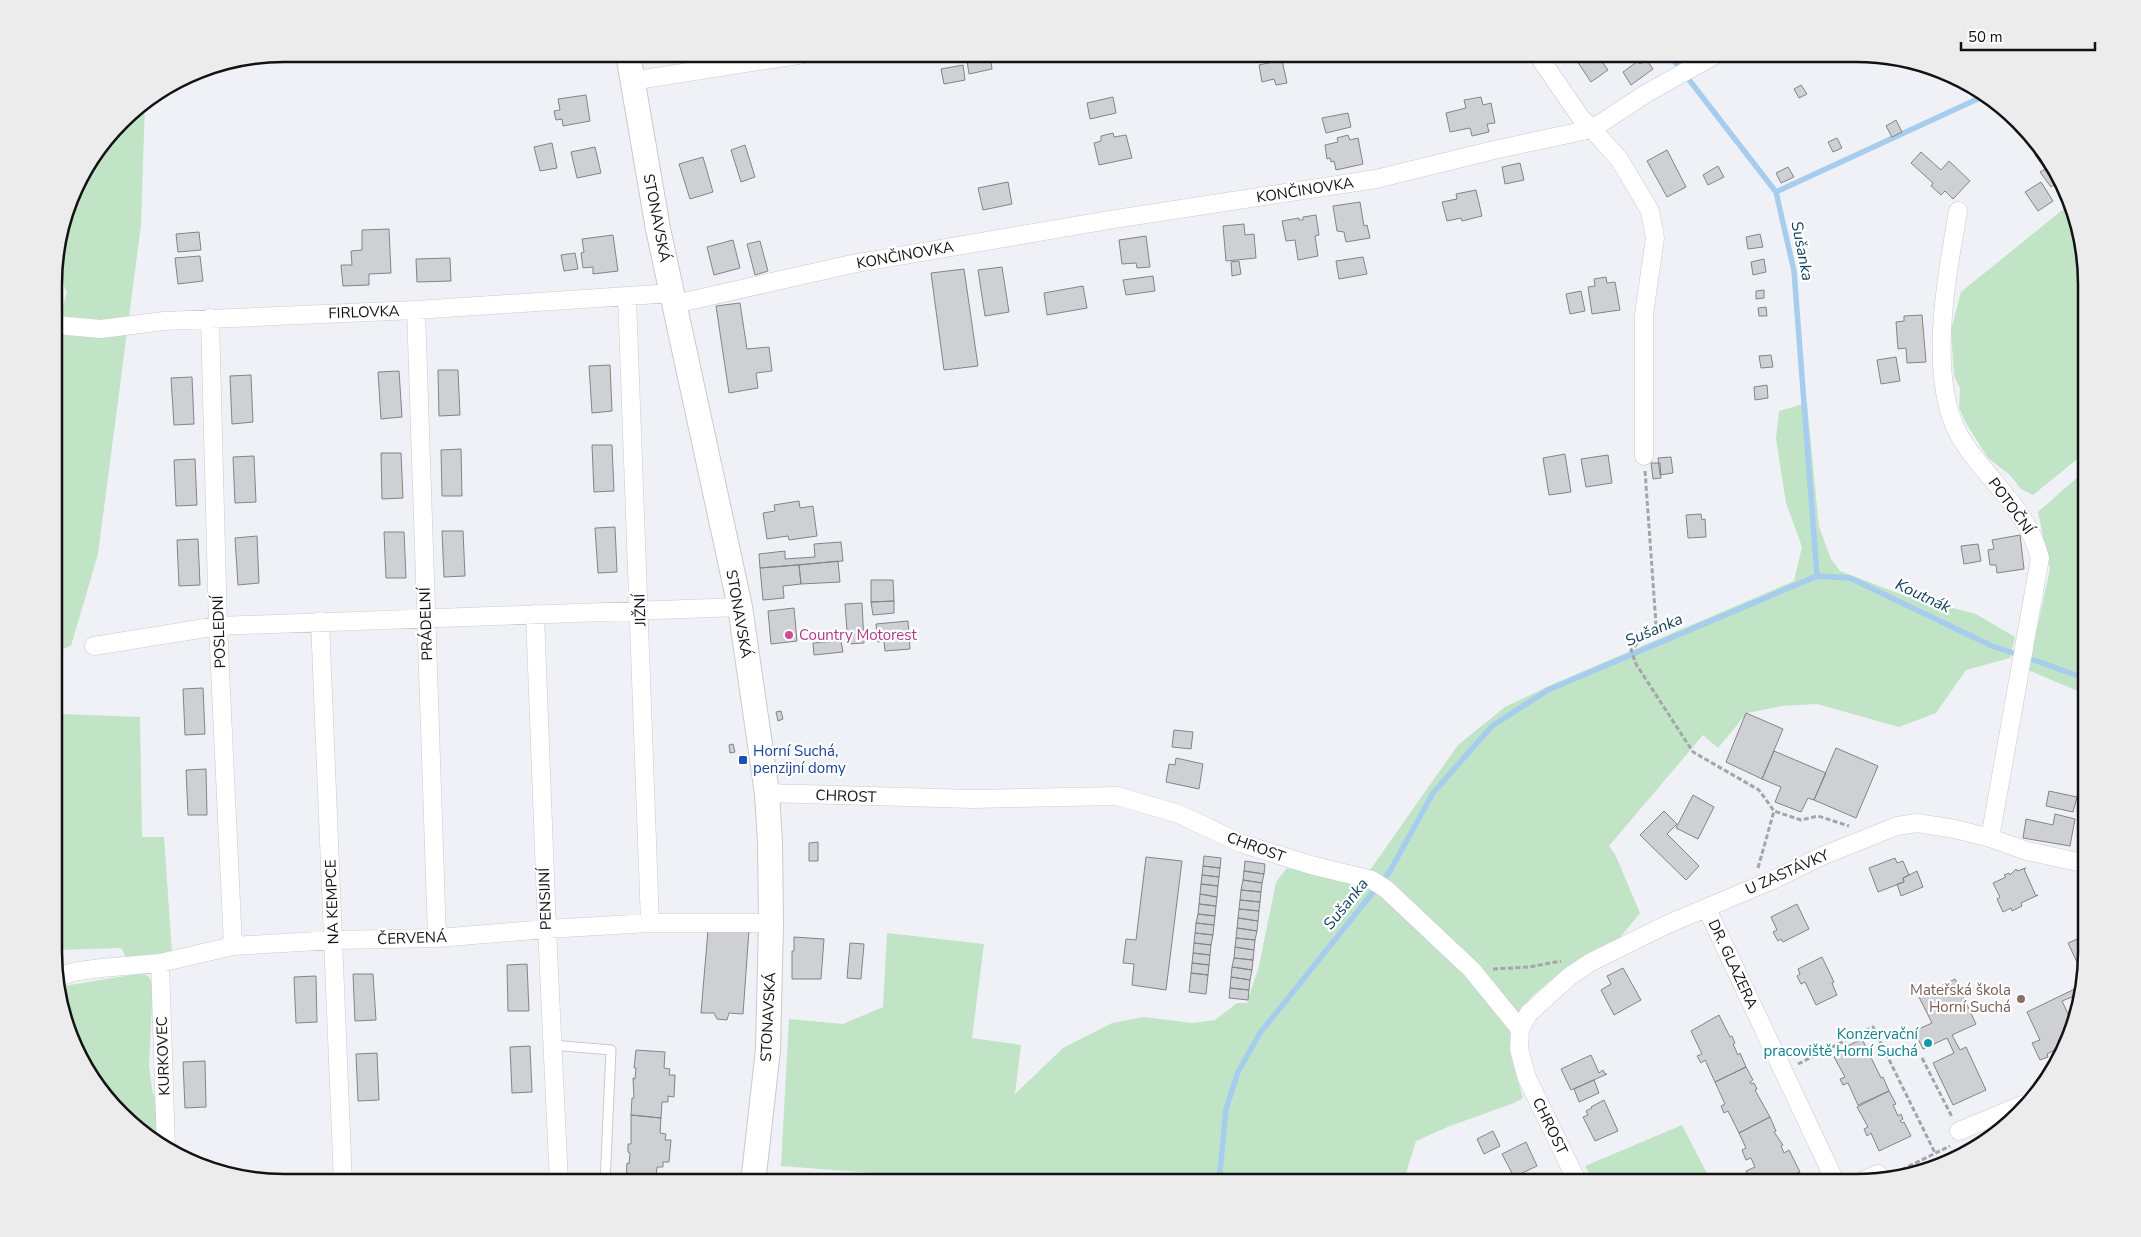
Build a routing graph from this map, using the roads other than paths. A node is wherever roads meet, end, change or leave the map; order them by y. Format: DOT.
graph roads {
  1 [pos="629,62"];
  2 [pos="753,62"];
  3 [pos="1542,62"];
  4 [pos="1703,62"];
  5 [pos="631,81"];
  6 [pos="1592,129"];
  7 [pos="1958,211"];
  8 [pos="627,297"];
  9 [pos="674,298"];
  10 [pos="416,310"];
  11 [pos="210,318"];
  12 [pos="62,326"];
  13 [pos="1644,456"];
  14 [pos="740,607"];
  15 [pos="640,610"];
  16 [pos="535,614"];
  17 [pos="426,619"];
  18 [pos="320,621"];
  19 [pos="218,626"];
  20 [pos="94,646"];
  21 [pos="767,794"];
  22 [pos="1990,838"];
  23 [pos="2078,862"];
  24 [pos="1707,909"];
  25 [pos="650,923"];
  26 [pos="771,923"];
  27 [pos="546,929"];
  28 [pos="437,938"];
  29 [pos="334,940"];
  30 [pos="233,946"];
  31 [pos="160,963"];
  32 [pos="64,975"];
  33 [pos="1520,1029"];
  34 [pos="552,1045"];
  35 [pos="2013,1109"];
  36 [pos="1959,1131"];
  37 [pos="166,1140"];
  38 [pos="343,1175"];
  39 [pos="559,1175"];
  40 [pos="605,1175"];
  41 [pos="754,1175"];
  42 [pos="1574,1175"];
  43 [pos="1832,1175"];
  1 -- 5 [label="main road, STONAVSKÁ"];
  2 -- 5 [label="street"];
  3 -- 6 [label="street"];
  4 -- 6 [label="street"];
  5 -- 9 [label="main road, STONAVSKÁ"];
  6 -- 9 [label="street, KONČINOVKA"];
  6 -- 13 [label="street"];
  7 -- 22 [label="street, POTOČNÍ"];
  8 -- 9 [label="street, FIRLOVKA"];
  8 -- 10 [label="street, FIRLOVKA"];
  8 -- 15 [label="street, JIŽNÍ"];
  9 -- 14 [label="main road, STONAVSKÁ"];
  10 -- 11 [label="street, FIRLOVKA"];
  10 -- 17 [label="street, PRÁDELNÍ"];
  11 -- 12 [label="street, FIRLOVKA"];
  11 -- 19 [label="street, POSLEDNÍ"];
  14 -- 15 [label="street"];
  14 -- 21 [label="main road, STONAVSKÁ"];
  15 -- 16 [label="street"];
  15 -- 25 [label="street, JIŽNÍ"];
  16 -- 17 [label="street"];
  16 -- 27 [label="street, PENSIJNÍ"];
  17 -- 18 [label="street"];
  17 -- 28 [label="street, PRÁDELNÍ"];
  18 -- 19 [label="street"];
  18 -- 29 [label="street, NA KEMPCE"];
  19 -- 20 [label="street"];
  19 -- 30 [label="street, POSLEDNÍ"];
  21 -- 26 [label="main road, STONAVSKÁ"];
  21 -- 33 [label="street, CHROST"];
  22 -- 23 [label="street, U ZASTÁVKY"];
  22 -- 24 [label="street, U ZASTÁVKY"];
  24 -- 33 [label="street, U ZASTÁVKY"];
  24 -- 43 [label="street, DR. GLAZERA"];
  25 -- 26 [label="street, ČERVENÁ"];
  25 -- 27 [label="street, ČERVENÁ"];
  26 -- 41 [label="main road, STONAVSKÁ"];
  27 -- 28 [label="street, ČERVENÁ"];
  27 -- 34 [label="street, PENSIJNÍ"];
  28 -- 29 [label="street, ČERVENÁ"];
  29 -- 30 [label="street, ČERVENÁ"];
  29 -- 38 [label="street, NA KEMPCE"];
  30 -- 31 [label="street, ČERVENÁ"];
  31 -- 32 [label="street, ČERVENÁ"];
  31 -- 37 [label="street, KURKOVEC"];
  33 -- 42 [label="street, CHROST"];
  34 -- 39 [label="street, PENSIJNÍ"];
  34 -- 40 [label="lane"];
  35 -- 36 [label="street"];
}
